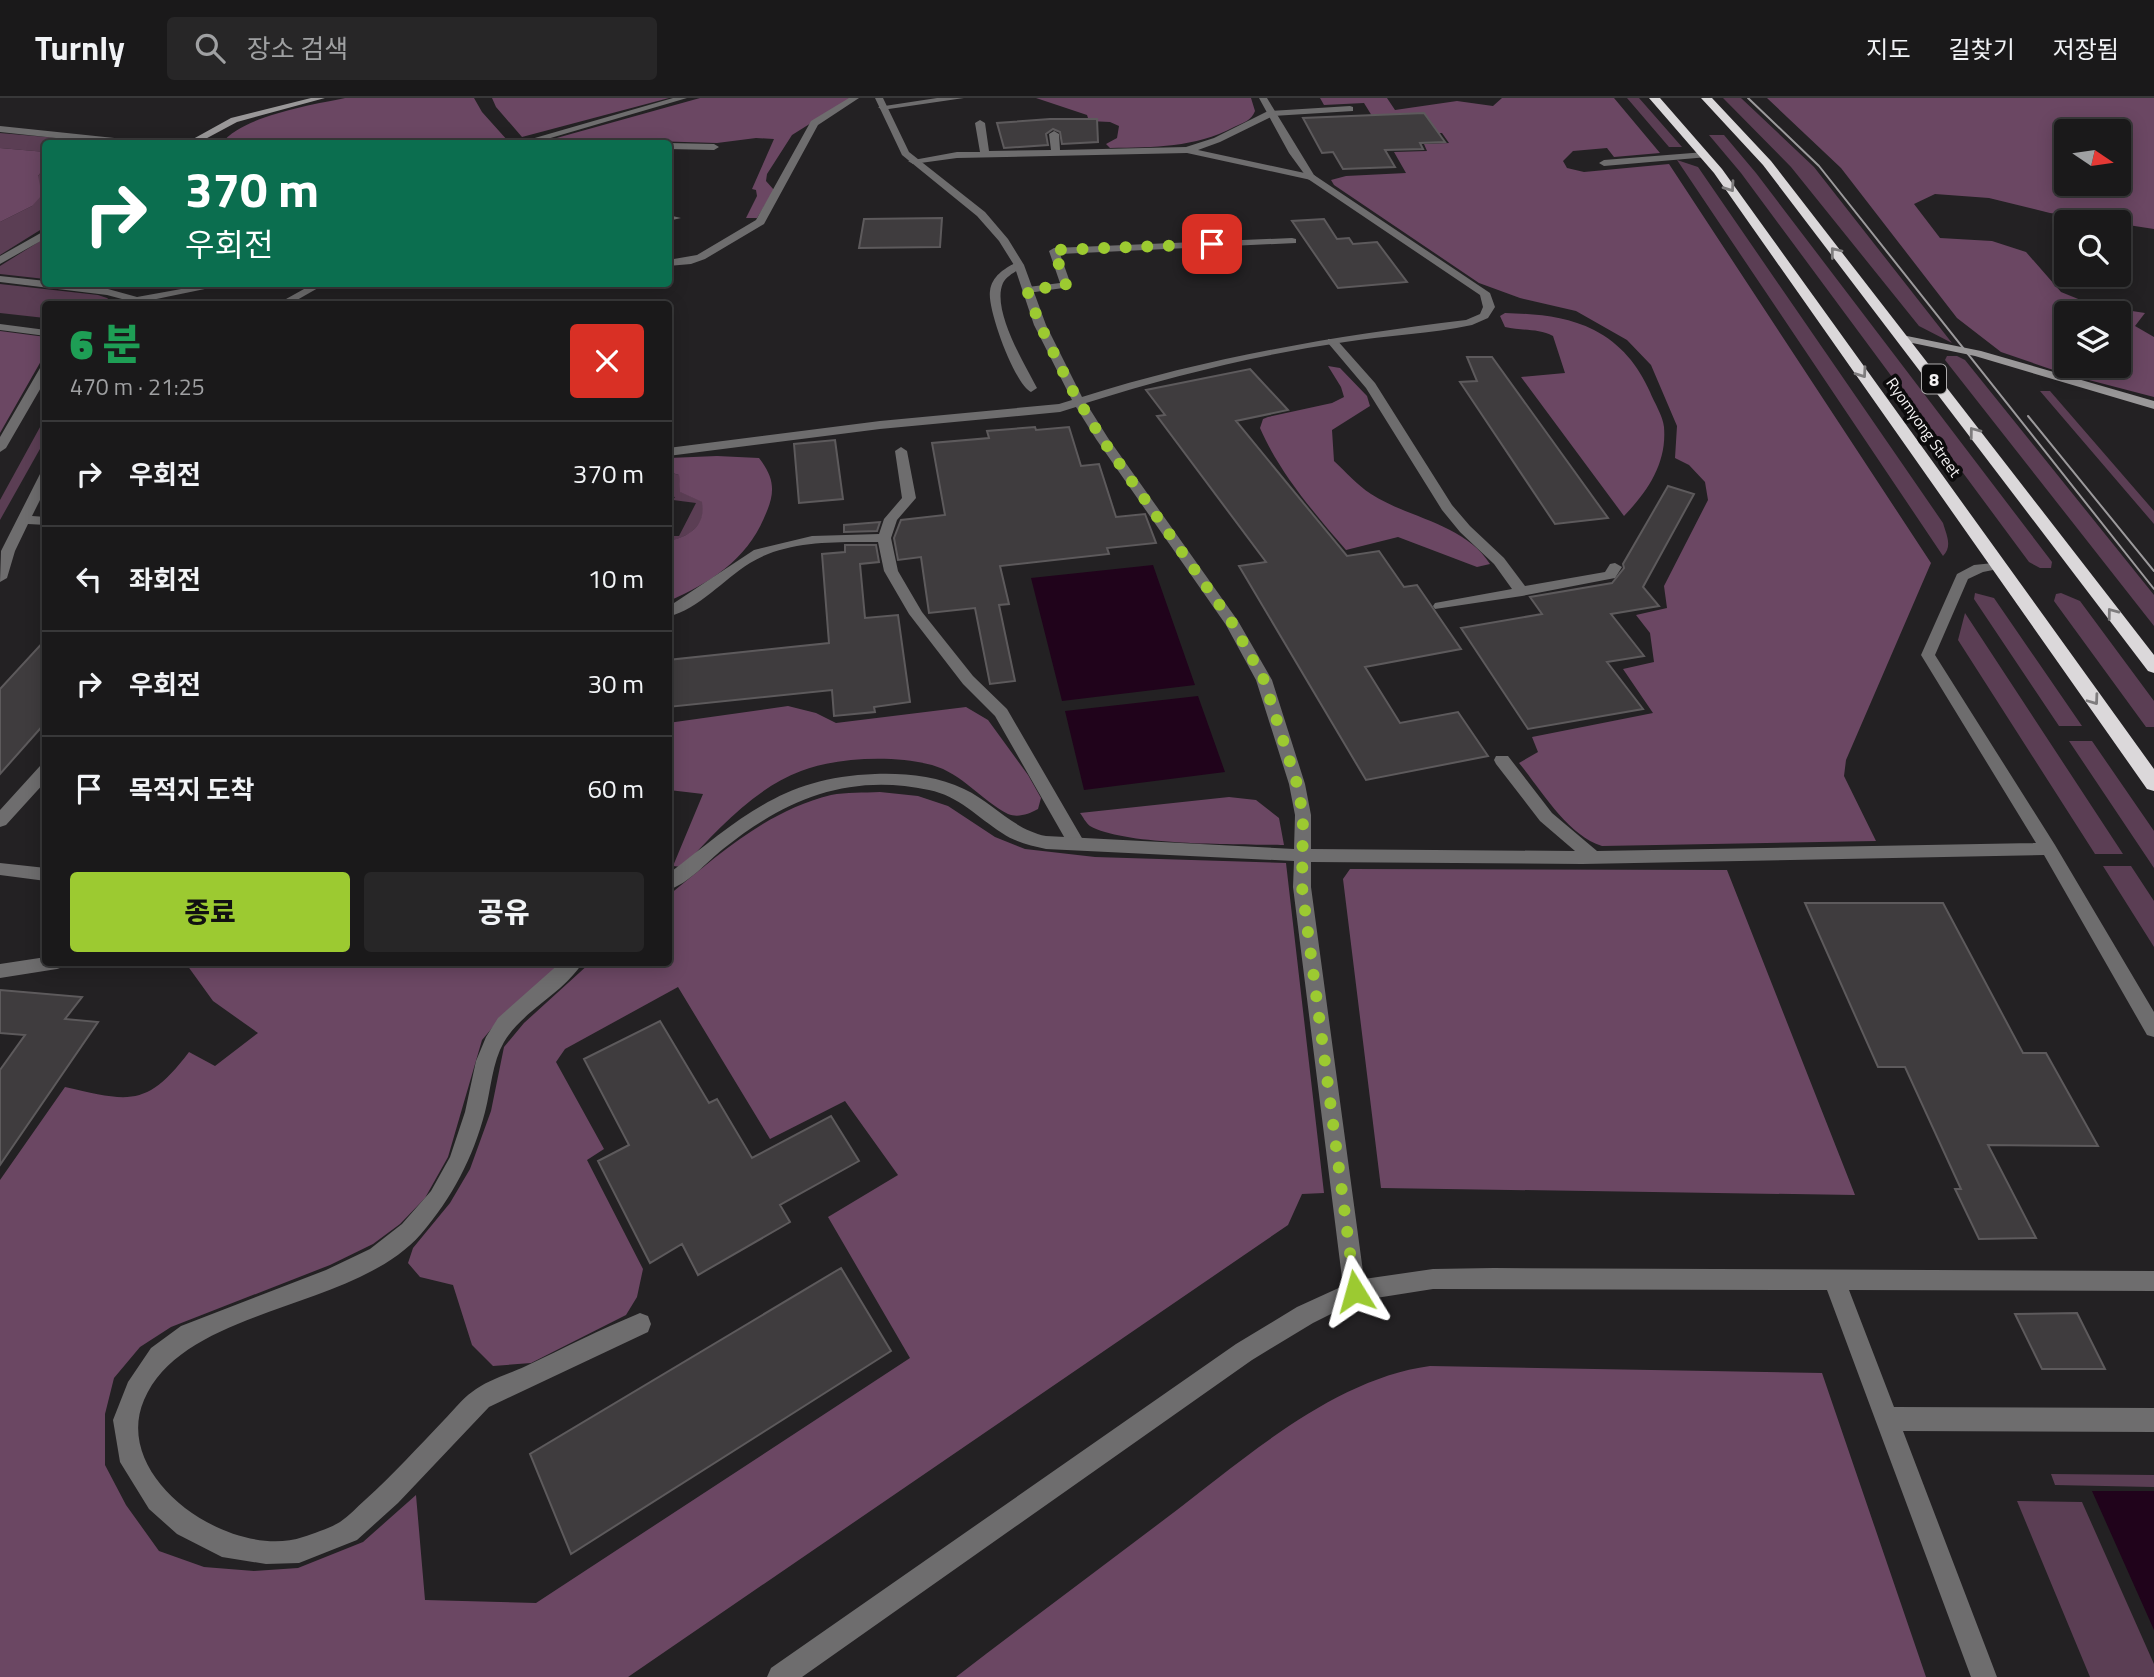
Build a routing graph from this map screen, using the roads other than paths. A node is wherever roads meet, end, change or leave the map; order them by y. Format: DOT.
graph roads {
  1 [pos="321,98"];
  2 [pos="683,98"];
  3 [pos="855,98"];
  4 [pos="960,98"];
  5 [pos="1263,98"];
  6 [pos="1654,98"];
  7 [pos="1706,98"];
  8 [pos="880,103"];
  9 [pos="1350,109"];
  10 [pos="1270,113"];
  11 [pos="980,123"];
  12 [pos="0,129"];
  13 [pos="1054,134"];
  14 [pos="105,140"];
  15 [pos="196,140"];
  16 [pos="532,140"];
  17 [pos="672,146"];
  18 [pos="714,147"];
  19 [pos="1187,150"];
  20 [pos="1056,152"];
  21 [pos="985,154"];
  22 [pos="1705,155"];
  23 [pos="913,161"];
  24 [pos="1604,163"];
  25 [pos="1311,177"];
  26 [pos="42,235"];
  27 [pos="1292,241"];
  28 [pos="0,261"];
  29 [pos="672,263"];
  30 [pos="1018,265"];
  31 [pos="0,279"];
  32 [pos="42,284"];
  33 [pos="66,287"];
  34 [pos="209,287"];
  35 [pos="314,287"];
  36 [pos="1027,290"];
  37 [pos="133,301"];
  38 [pos="141,301"];
  39 [pos="289,301"];
  40 [pos="0,327"];
  41 [pos="42,332"];
  42 [pos="1902,338"];
  43 [pos="1332,341"];
  44 [pos="42,375"];
  45 [pos="1031,388"];
  46 [pos="1081,402"];
  47 [pos="2154,405"];
  48 [pos="0,448"];
  49 [pos="672,451"];
  50 [pos="901,451"];
  51 [pos="42,482"];
  52 [pos="23,520"];
  53 [pos="42,521"];
  54 [pos="884,538"];
  55 [pos="1998,565"];
  56 [pos="1615,567"];
  57 [pos="0,578"];
  58 [pos="1522,592"];
  59 [pos="1440,606"];
  60 [pos="672,611"];
  61 [pos="2154,667"];
  62 [pos="1502,760"];
  63 [pos="42,774"];
  64 [pos="2154,784"];
  65 [pos="0,821"];
  66 [pos="1077,845"];
  67 [pos="2049,849"];
  68 [pos="1304,855"];
  69 [pos="1592,856"];
  70 [pos="0,869"];
  71 [pos="42,874"];
  72 [pos="672,881"];
  73 [pos="42,963"];
  74 [pos="570,966"];
  75 [pos="0,971"];
  76 [pos="2154,1029"];
  77 [pos="1834,1278"];
  78 [pos="2154,1281"];
  79 [pos="1355,1291"];
  80 [pos="640,1324"];
  81 [pos="1887,1419"];
  82 [pos="2154,1420"];
  83 [pos="780,1677"];
  84 [pos="1984,1677"];
  1 -- 15 [label="street"];
  2 -- 16 [label="street"];
  3 -- 29 [label="street"];
  4 -- 8 [label="street"];
  5 -- 10 [label="street"];
  6 -- 22 [label="highway, Ryomyong Street"];
  42 -- 7 [label="highway, Ryomyong Street / 8, one-way"];
  8 -- 23 [label="street"];
  9 -- 10 [label="street"];
  10 -- 19 [label="street"];
  10 -- 25 [label="street"];
  11 -- 21 [label="street"];
  12 -- 14 [label="street"];
  13 -- 20 [label="street"];
  17 -- 18 [label="street"];
  19 -- 20 [label="street"];
  19 -- 25 [label="street"];
  20 -- 21 [label="street"];
  21 -- 23 [label="street"];
  22 -- 24 [label="street"];
  22 -- 55 [label="highway, Ryomyong Street, one-way"];
  23 -- 30 [label="street"];
  25 -- 43 [label="street"];
  26 -- 28 [label="street"];
  27 -- 36 [label="street"];
  30 -- 36 [label="street"];
  30 -- 45 [label="street"];
  31 -- 32 [label="street"];
  33 -- 37 [label="street"];
  34 -- 38 [label="street"];
  35 -- 39 [label="street"];
  36 -- 46 [label="street"];
  40 -- 41 [label="street"];
  42 -- 47 [label="street"];
  61 -- 42 [label="highway, Ryomyong Street / 8, one-way"];
  43 -- 46 [label="street"];
  43 -- 58 [label="street"];
  44 -- 48 [label="street"];
  46 -- 49 [label="street"];
  46 -- 68 [label="street"];
  50 -- 54 [label="street"];
  51 -- 52 [label="street"];
  52 -- 53 [label="street"];
  52 -- 57 [label="street"];
  54 -- 60 [label="street"];
  54 -- 66 [label="street"];
  55 -- 64 [label="highway, Ryomyong Street, one-way"];
  55 -- 67 [label="street"];
  56 -- 58 [label="street"];
  58 -- 59 [label="street"];
  62 -- 69 [label="street"];
  63 -- 65 [label="street"];
  66 -- 68 [label="street"];
  66 -- 72 [label="street"];
  67 -- 69 [label="street"];
  67 -- 76 [label="street"];
  68 -- 69 [label="street"];
  68 -- 79 [label="street"];
  70 -- 71 [label="street"];
  73 -- 75 [label="street"];
  74 -- 80 [label="street"];
  77 -- 78 [label="street"];
  77 -- 79 [label="street"];
  77 -- 81 [label="street"];
  79 -- 83 [label="street"];
  81 -- 82 [label="street"];
  81 -- 84 [label="street"];
}
